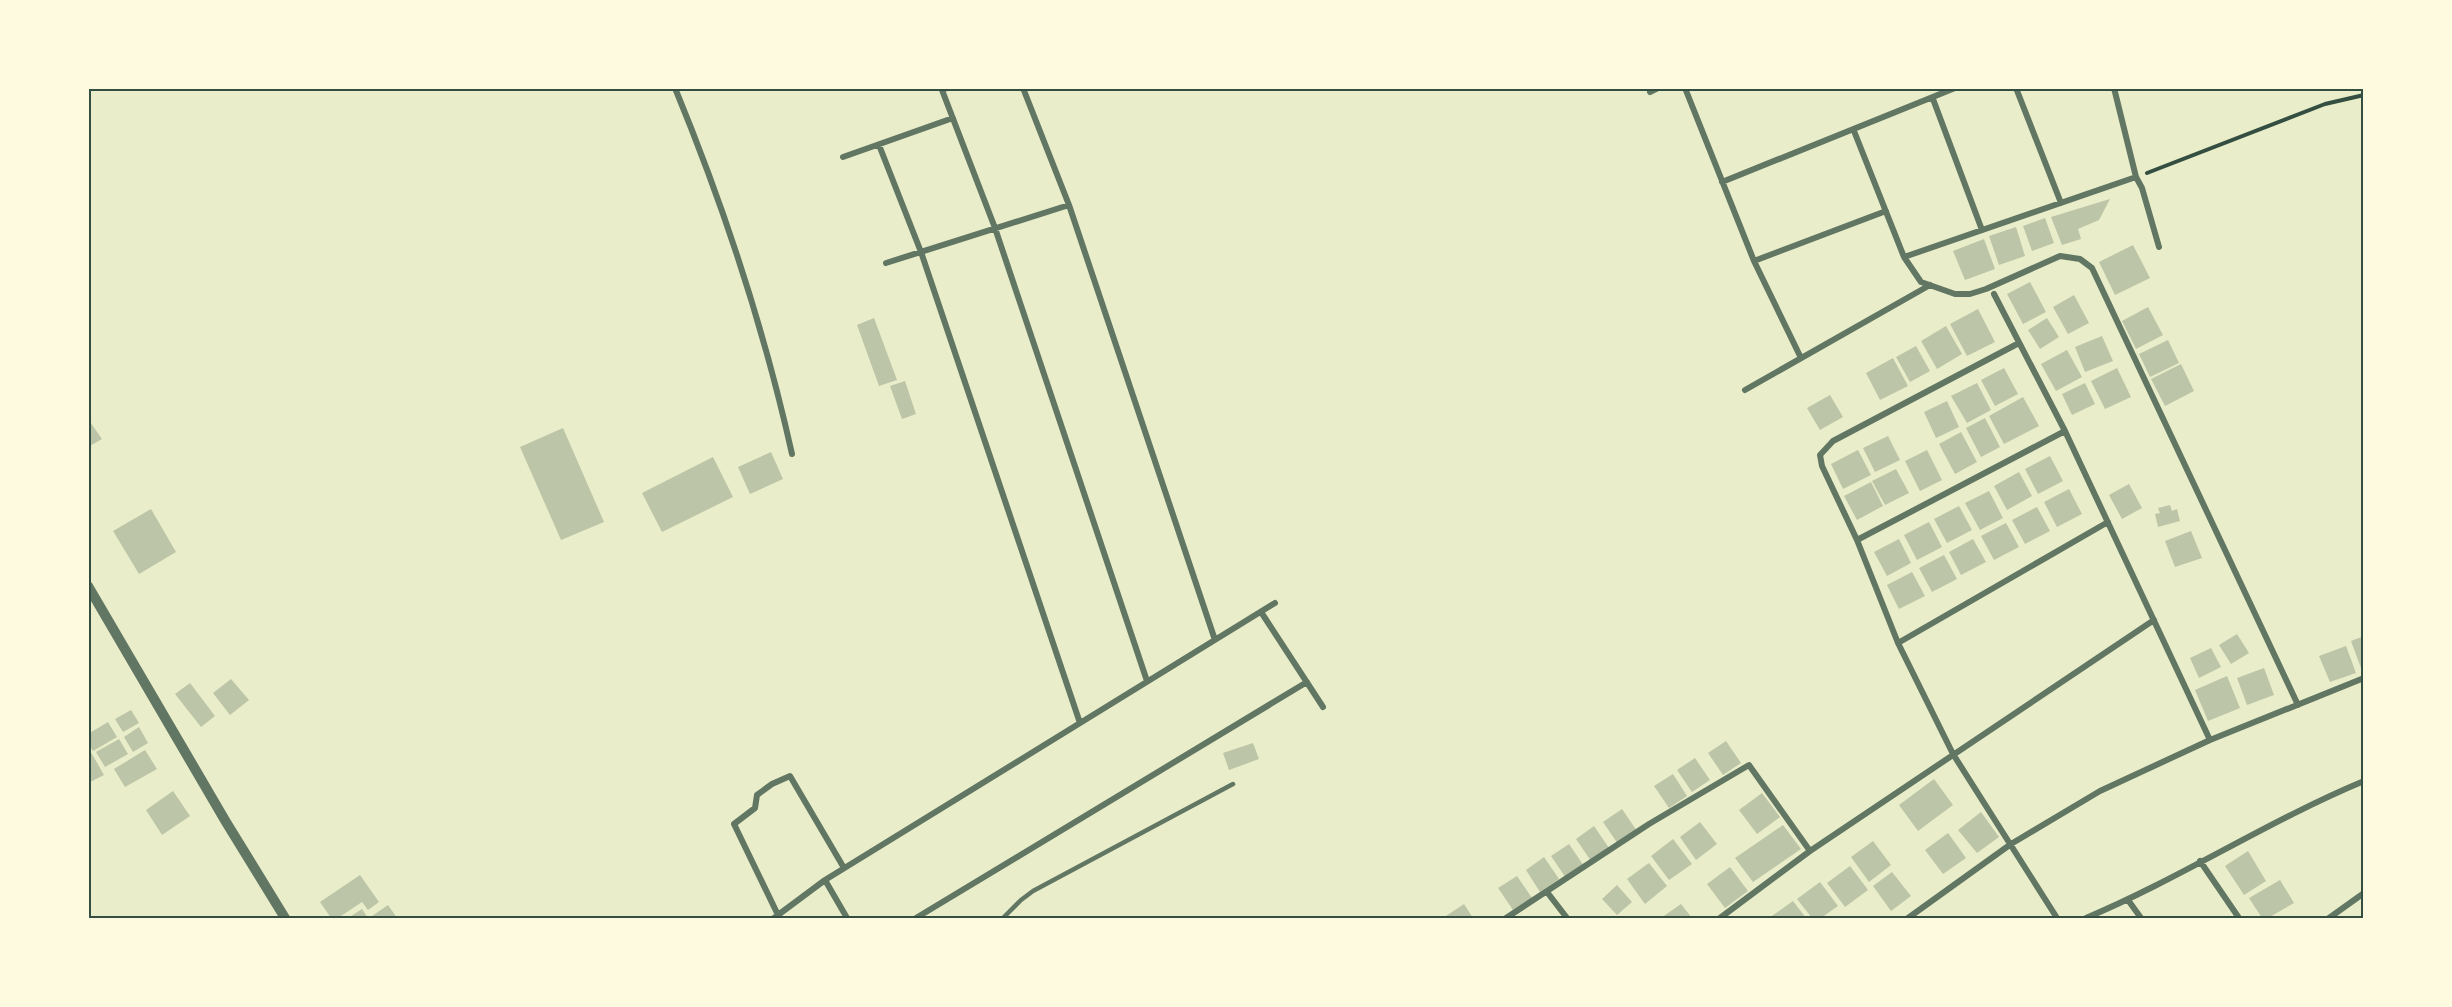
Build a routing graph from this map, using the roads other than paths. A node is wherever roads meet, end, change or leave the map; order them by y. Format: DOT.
graph roads {
  1 [pos="675,88"];
  2 [pos="947,88"];
  3 [pos="1023,88"];
  4 [pos="1658,88"];
  5 [pos="1684,88"];
  6 [pos="1955,88"];
  7 [pos="2016,88"];
  8 [pos="2114,88"];
  9 [pos="1650,92"];
  10 [pos="1933,99"];
  11 [pos="953,118"];
  12 [pos="1854,131"];
  13 [pos="879,145"];
  14 [pos="843,158"];
  15 [pos="2136,177"];
  16 [pos="1722,182"];
  17 [pos="2061,203"];
  18 [pos="1069,205"];
  19 [pos="1886,211"];
  20 [pos="995,228"];
  21 [pos="1983,230"];
  22 [pos="2159,247"];
  23 [pos="921,252"];
  24 [pos="1904,257"];
  25 [pos="1754,261"];
  26 [pos="886,263"];
  27 [pos="1930,285"];
  28 [pos="1994,294"];
  29 [pos="2019,343"];
  30 [pos="1801,358"];
  31 [pos="1745,390"];
  32 [pos="2065,431"];
  33 [pos="792,454"];
  34 [pos="2108,522"];
  35 [pos="1857,540"];
  36 [pos="88,586"];
  37 [pos="1275,603"];
  38 [pos="1261,612"];
  39 [pos="2154,620"];
  40 [pos="1215,640"];
  41 [pos="1898,643"];
  42 [pos="2364,678"];
  43 [pos="1147,681"];
  44 [pos="1307,682"];
  45 [pos="2298,705"];
  46 [pos="1323,707"];
  47 [pos="1080,723"];
  48 [pos="2210,740"];
  49 [pos="1953,754"];
  50 [pos="2364,781"];
  51 [pos="1233,784"];
  52 [pos="2011,844"];
  53 [pos="1810,851"];
  54 [pos="2200,861"];
  55 [pos="843,868"];
  56 [pos="825,880"];
  57 [pos="1547,892"];
  58 [pos="2364,893"];
  59 [pos="2128,900"];
  60 [pos="776,917"];
  61 [pos="285,918"];
  62 [pos="847,918"];
  63 [pos="916,918"];
  64 [pos="1003,918"];
  65 [pos="1506,918"];
  66 [pos="1567,918"];
  67 [pos="1720,918"];
  68 [pos="1908,918"];
  69 [pos="2057,918"];
  70 [pos="2086,918"];
  71 [pos="2141,918"];
  72 [pos="2239,918"];
  73 [pos="2329,918"];
  1 -- 33 [label="street"];
  2 -- 11 [label="street"];
  3 -- 18 [label="street"];
  4 -- 9 [label="street"];
  5 -- 16 [label="street"];
  6 -- 10 [label="street"];
  7 -- 17 [label="street"];
  8 -- 15 [label="street"];
  10 -- 12 [label="street"];
  10 -- 21 [label="street"];
  11 -- 13 [label="street"];
  11 -- 20 [label="street"];
  12 -- 16 [label="street"];
  12 -- 19 [label="street"];
  13 -- 14 [label="street"];
  13 -- 23 [label="street"];
  15 -- 17 [label="street"];
  15 -- 22 [label="street"];
  16 -- 25 [label="street"];
  17 -- 21 [label="street"];
  18 -- 20 [label="street"];
  18 -- 40 [label="street"];
  19 -- 24 [label="street"];
  19 -- 25 [label="street"];
  20 -- 23 [label="street"];
  20 -- 43 [label="street"];
  21 -- 24 [label="street"];
  23 -- 26 [label="street"];
  23 -- 47 [label="street"];
  24 -- 27 [label="street"];
  25 -- 30 [label="street"];
  27 -- 30 [label="street"];
  27 -- 45 [label="street"];
  28 -- 29 [label="street"];
  29 -- 32 [label="street"];
  29 -- 35 [label="street"];
  30 -- 31 [label="street"];
  32 -- 34 [label="street"];
  32 -- 35 [label="street"];
  34 -- 39 [label="street"];
  34 -- 41 [label="street"];
  35 -- 41 [label="street"];
  36 -- 61 [label="street"];
  37 -- 38 [label="street"];
  38 -- 40 [label="street"];
  38 -- 44 [label="street"];
  39 -- 48 [label="street"];
  39 -- 49 [label="street"];
  40 -- 43 [label="street"];
  41 -- 49 [label="street"];
  42 -- 45 [label="street"];
  43 -- 47 [label="street"];
  44 -- 46 [label="street"];
  44 -- 63 [label="street"];
  45 -- 48 [label="street"];
  47 -- 55 [label="street"];
  48 -- 52 [label="street"];
  49 -- 52 [label="street"];
  49 -- 53 [label="street"];
  50 -- 54 [label="street"];
  51 -- 64 [label="lane"];
  52 -- 68 [label="street"];
  52 -- 69 [label="street"];
  53 -- 57 [label="street"];
  53 -- 67 [label="street"];
  54 -- 59 [label="street"];
  54 -- 72 [label="street"];
  55 -- 56 [label="street"];
  55 -- 60 [label="street"];
  56 -- 60 [label="street"];
  56 -- 62 [label="street"];
  57 -- 65 [label="street"];
  57 -- 66 [label="street"];
  58 -- 73 [label="street"];
  59 -- 70 [label="street"];
  59 -- 71 [label="street"];
}
